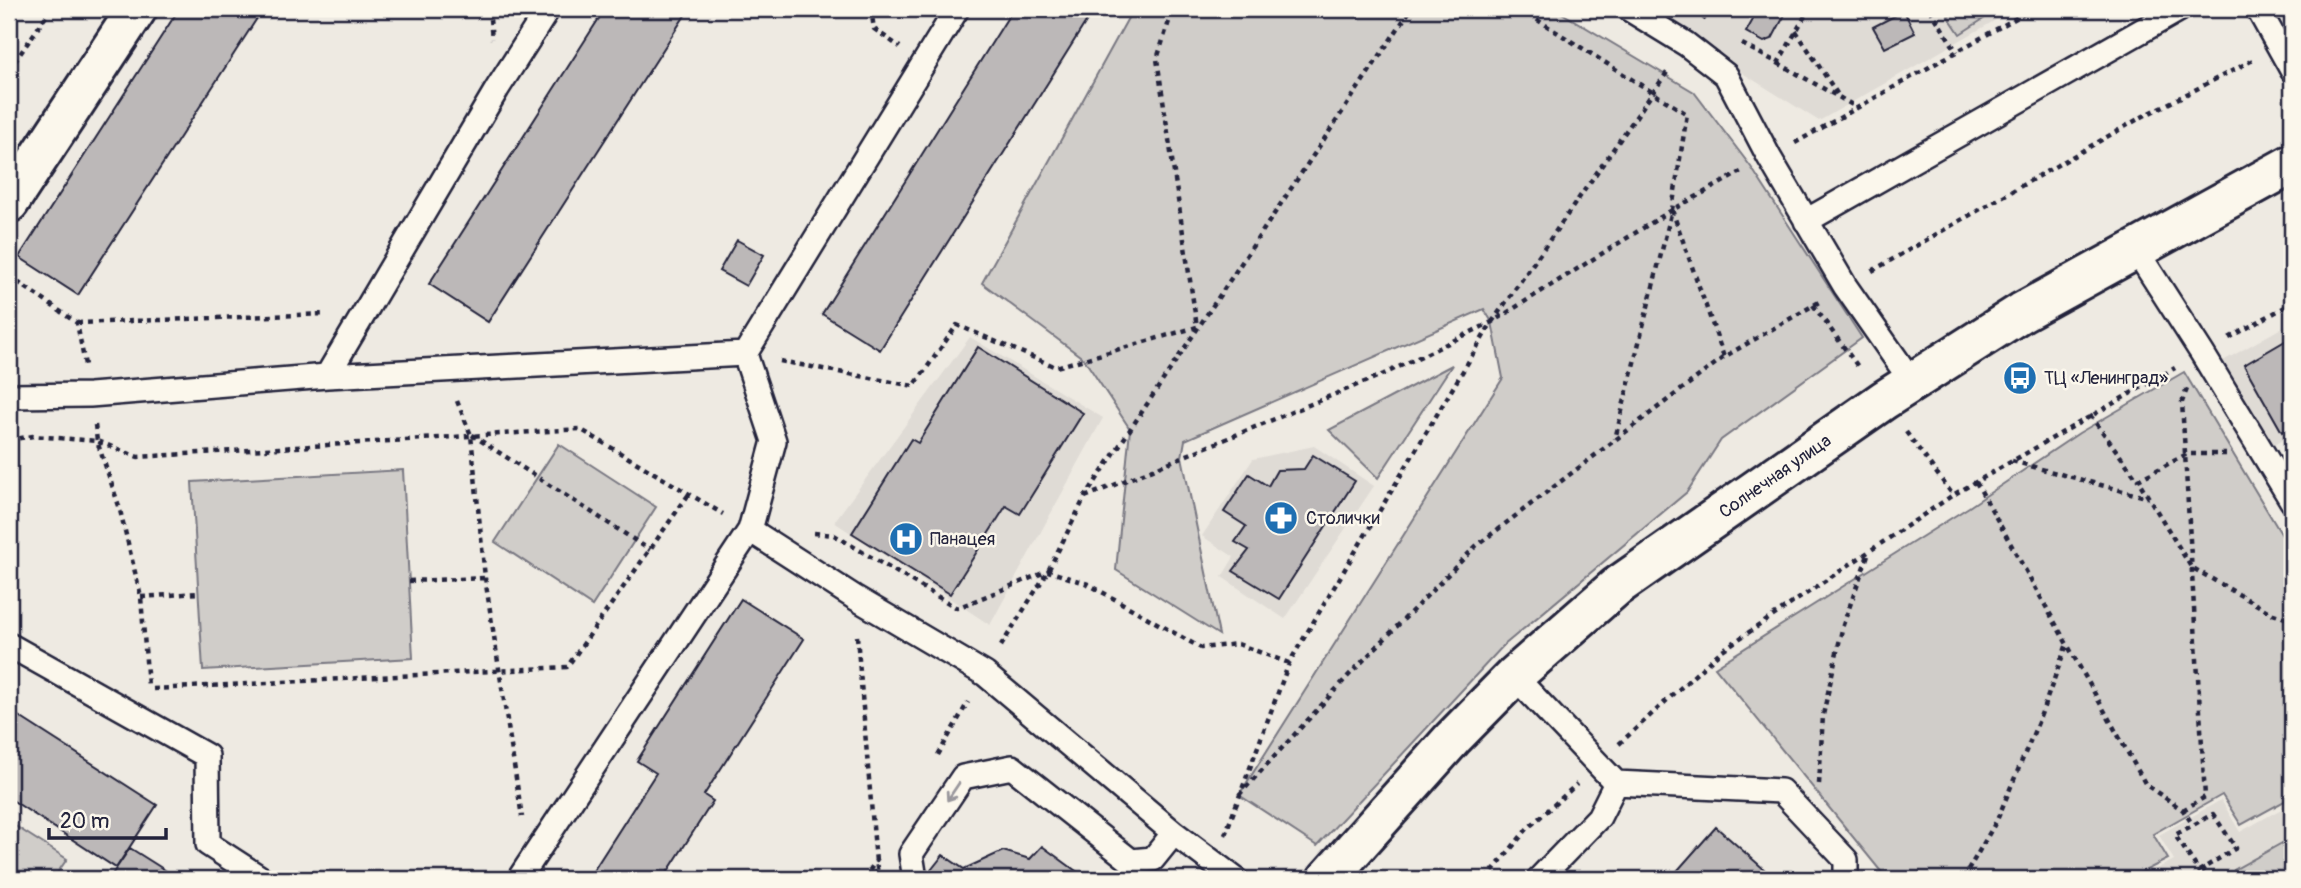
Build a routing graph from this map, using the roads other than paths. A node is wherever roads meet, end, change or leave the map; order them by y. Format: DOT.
graph roads {
  1 [pos="137,9"];
  2 [pos="548,9"];
  3 [pos="957,9"];
  4 [pos="1629,9"];
  5 [pos="2180,9"];
  6 [pos="2258,9"];
  7 [pos="2292,70"];
  8 [pos="2292,164"];
  9 [pos="9,203"];
  10 [pos="1806,222"];
  11 [pos="2136,250"];
  12 [pos="745,354"];
  13 [pos="327,376"];
  14 [pos="1912,382"];
  15 [pos="9,396"];
  16 [pos="2292,500"];
  17 [pos="750,530"];
  18 [pos="9,645"];
  19 [pos="1514,676"];
  20 [pos="1616,783"];
  21 [pos="1174,832"];
  22 [pos="1148,869"];
  23 [pos="262,879"];
  24 [pos="519,879"];
  25 [pos="915,879"];
  26 [pos="1236,879"];
  27 [pos="1327,879"];
  28 [pos="1539,879"];
  29 [pos="1846,879"];
  1 -- 9 [label="street"];
  2 -- 13 [label="lane"];
  3 -- 12 [label="lane"];
  4 -- 10 [label="lane"];
  5 -- 10 [label="lane"];
  6 -- 7 [label="lane"];
  8 -- 11 [label="street, Солнечная улица"];
  10 -- 14 [label="lane"];
  11 -- 14 [label="street, Солнечная улица"];
  11 -- 16 [label="lane"];
  12 -- 13 [label="lane"];
  12 -- 17 [label="lane"];
  13 -- 15 [label="lane"];
  14 -- 19 [label="street, Солнечная улица"];
  17 -- 21 [label="lane"];
  17 -- 24 [label="lane"];
  18 -- 23 [label="lane"];
  19 -- 20 [label="lane"];
  19 -- 27 [label="street, Солнечная улица"];
  20 -- 28 [label="lane"];
  20 -- 29 [label="lane"];
  21 -- 22 [label="lane"];
  21 -- 26 [label="lane"];
  22 -- 25 [label="lane, one-way"];
}
